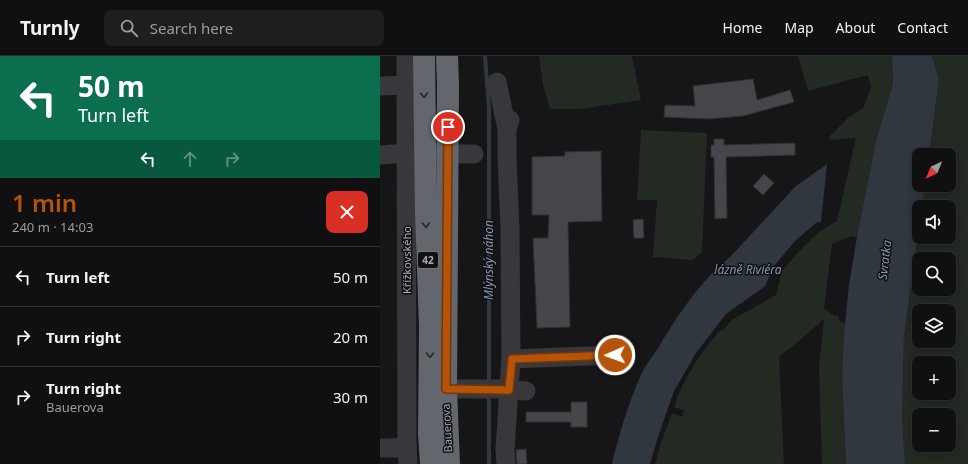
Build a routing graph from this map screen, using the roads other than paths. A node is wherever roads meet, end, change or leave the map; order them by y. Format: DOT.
graph roads {
  1 [pos="406,56"];
  2 [pos="424,56"];
  3 [pos="447,56"];
  4 [pos="497,82"];
  5 [pos="406,85"];
  6 [pos="380,86"];
  7 [pos="416,154"];
  8 [pos="474,154"];
  9 [pos="380,155"];
  10 [pos="448,155"];
  11 [pos="615,355"];
  12 [pos="512,359"];
  13 [pos="446,389"];
  14 [pos="512,390"];
  15 [pos="380,448"];
  16 [pos="407,455"];
  17 [pos="432,464"];
  18 [pos="449,464"];
  19 [pos="506,464"];
  1 -- 5 [label="street, Křížkovského"];
  2 -- 7 [label="highway, 42, one-way"];
  3 -- 10 [label="highway, Bauerova / 42"];
  4 -- 12 [label="street"];
  5 -- 6 [label="street"];
  5 -- 7 [label="street, Křížkovského"];
  7 -- 9 [label="street"];
  7 -- 10 [label="street"];
  7 -- 16 [label="street, Křížkovského"];
  7 -- 17 [label="highway, 42, one-way"];
  8 -- 10 [label="street"];
  10 -- 13 [label="highway, Bauerova / 42"];
  11 -- 12 [label="street"];
  12 -- 14 [label="street"];
  13 -- 14 [label="street"];
  13 -- 18 [label="highway, Bauerova / 42"];
  14 -- 19 [label="street"];
  15 -- 16 [label="street"];
}
